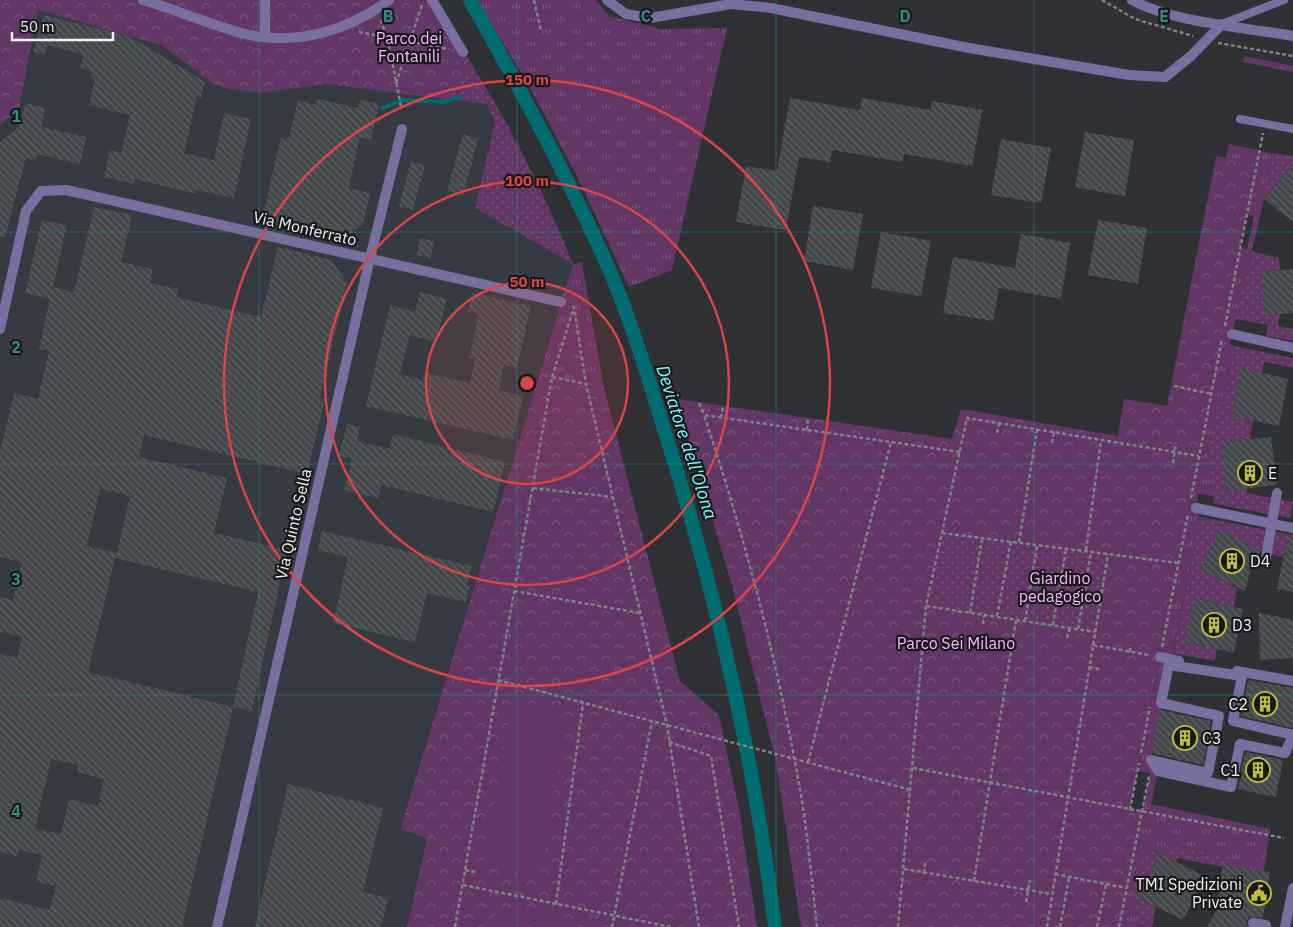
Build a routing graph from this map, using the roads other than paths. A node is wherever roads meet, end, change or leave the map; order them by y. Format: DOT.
graph roads {
  1 [pos="143,0"];
  2 [pos="265,0"];
  3 [pos="389,0"];
  4 [pos="432,0"];
  5 [pos="607,0"];
  6 [pos="1132,0"];
  7 [pos="1284,0"];
  8 [pos="1144,2"];
  9 [pos="1222,24"];
  10 [pos="1293,36"];
  11 [pos="265,37"];
  12 [pos="463,52"];
  13 [pos="1240,119"];
  14 [pos="402,129"];
  15 [pos="1293,130"];
  16 [pos="370,258"];
  17 [pos="561,302"];
  18 [pos="0,329"];
  19 [pos="1232,334"];
  20 [pos="1293,348"];
  21 [pos="1277,496"];
  22 [pos="1196,508"];
  23 [pos="1272,523"];
  24 [pos="1293,528"];
  25 [pos="1266,556"];
  26 [pos="1160,658"];
  27 [pos="1293,681"];
  28 [pos="1289,744"];
  29 [pos="1293,888"];
  30 [pos="1253,923"];
  31 [pos="1266,925"];
  32 [pos="216,927"];
  33 [pos="1285,927"];
  1 -- 11 [label="street"];
  2 -- 11 [label="street"];
  3 -- 11 [label="street"];
  4 -- 12 [label="street"];
  5 -- 9 [label="street"];
  6 -- 8 [label="street"];
  7 -- 9 [label="lane"];
  8 -- 9 [label="street"];
  9 -- 10 [label="street"];
  13 -- 15 [label="lane"];
  14 -- 16 [label="street, Via Quinto Sella"];
  16 -- 17 [label="street, Via Monferrato"];
  16 -- 18 [label="street, Via Monferrato"];
  16 -- 32 [label="street, Via Quinto Sella"];
  19 -- 20 [label="street"];
  21 -- 23 [label="street"];
  22 -- 23 [label="street"];
  23 -- 24 [label="street"];
  23 -- 25 [label="street"];
  26 -- 27 [label="street"];
  28 -- 28 [label="street"];
  29 -- 33 [label="street"];
  30 -- 31 [label="street"];
}
